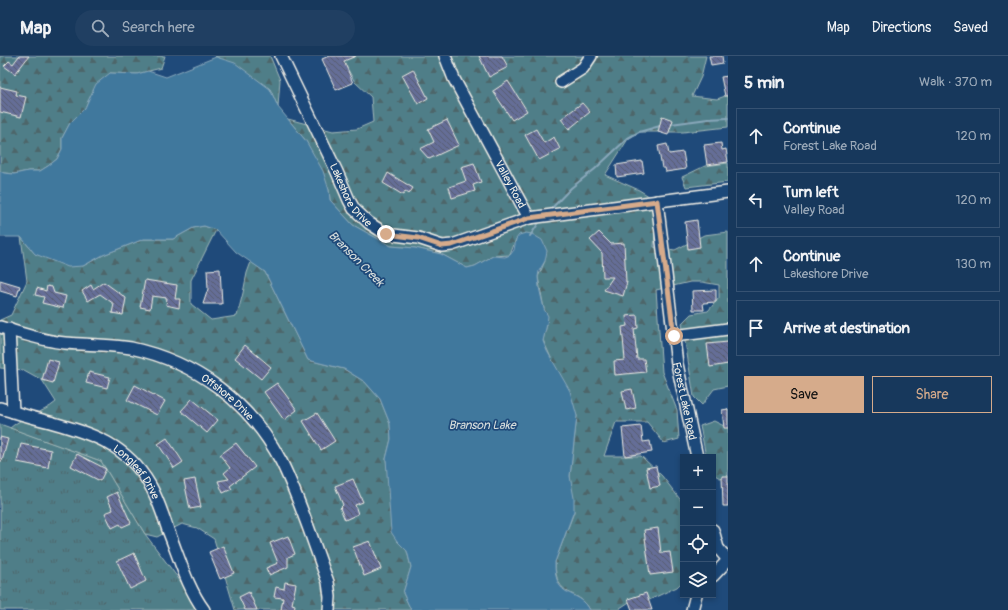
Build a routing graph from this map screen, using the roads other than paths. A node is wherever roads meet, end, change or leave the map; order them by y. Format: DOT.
graph roads {
  1 [pos="281,56"];
  2 [pos="445,56"];
  3 [pos="591,56"];
  4 [pos="561,82"];
  5 [pos="728,192"];
  6 [pos="657,201"];
  7 [pos="529,218"];
  8 [pos="4,328"];
  9 [pos="728,329"];
  10 [pos="674,336"];
  11 [pos="0,408"];
  12 [pos="13,412"];
  13 [pos="696,454"];
  14 [pos="716,541"];
  15 [pos="728,560"];
  16 [pos="716,573"];
  17 [pos="695,598"];
  18 [pos="204,610"];
  19 [pos="329,610"];
  20 [pos="692,610"];
  1 -- 7 [label="street, Lakeshore Drive"];
  2 -- 7 [label="street, Valley Road"];
  3 -- 4 [label="street"];
  5 -- 6 [label="street, Valley Road"];
  6 -- 7 [label="street, Valley Road"];
  6 -- 10 [label="street, Forest Lake Road"];
  8 -- 12 [label="street"];
  8 -- 19 [label="street, Offshore Drive"];
  9 -- 10 [label="street"];
  10 -- 13 [label="street, Forest Lake Road"];
  11 -- 12 [label="street, Longleaf Drive"];
  12 -- 18 [label="street, Longleaf Drive"];
  14 -- 15 [label="street"];
  15 -- 16 [label="street"];
  17 -- 20 [label="street"];
}
